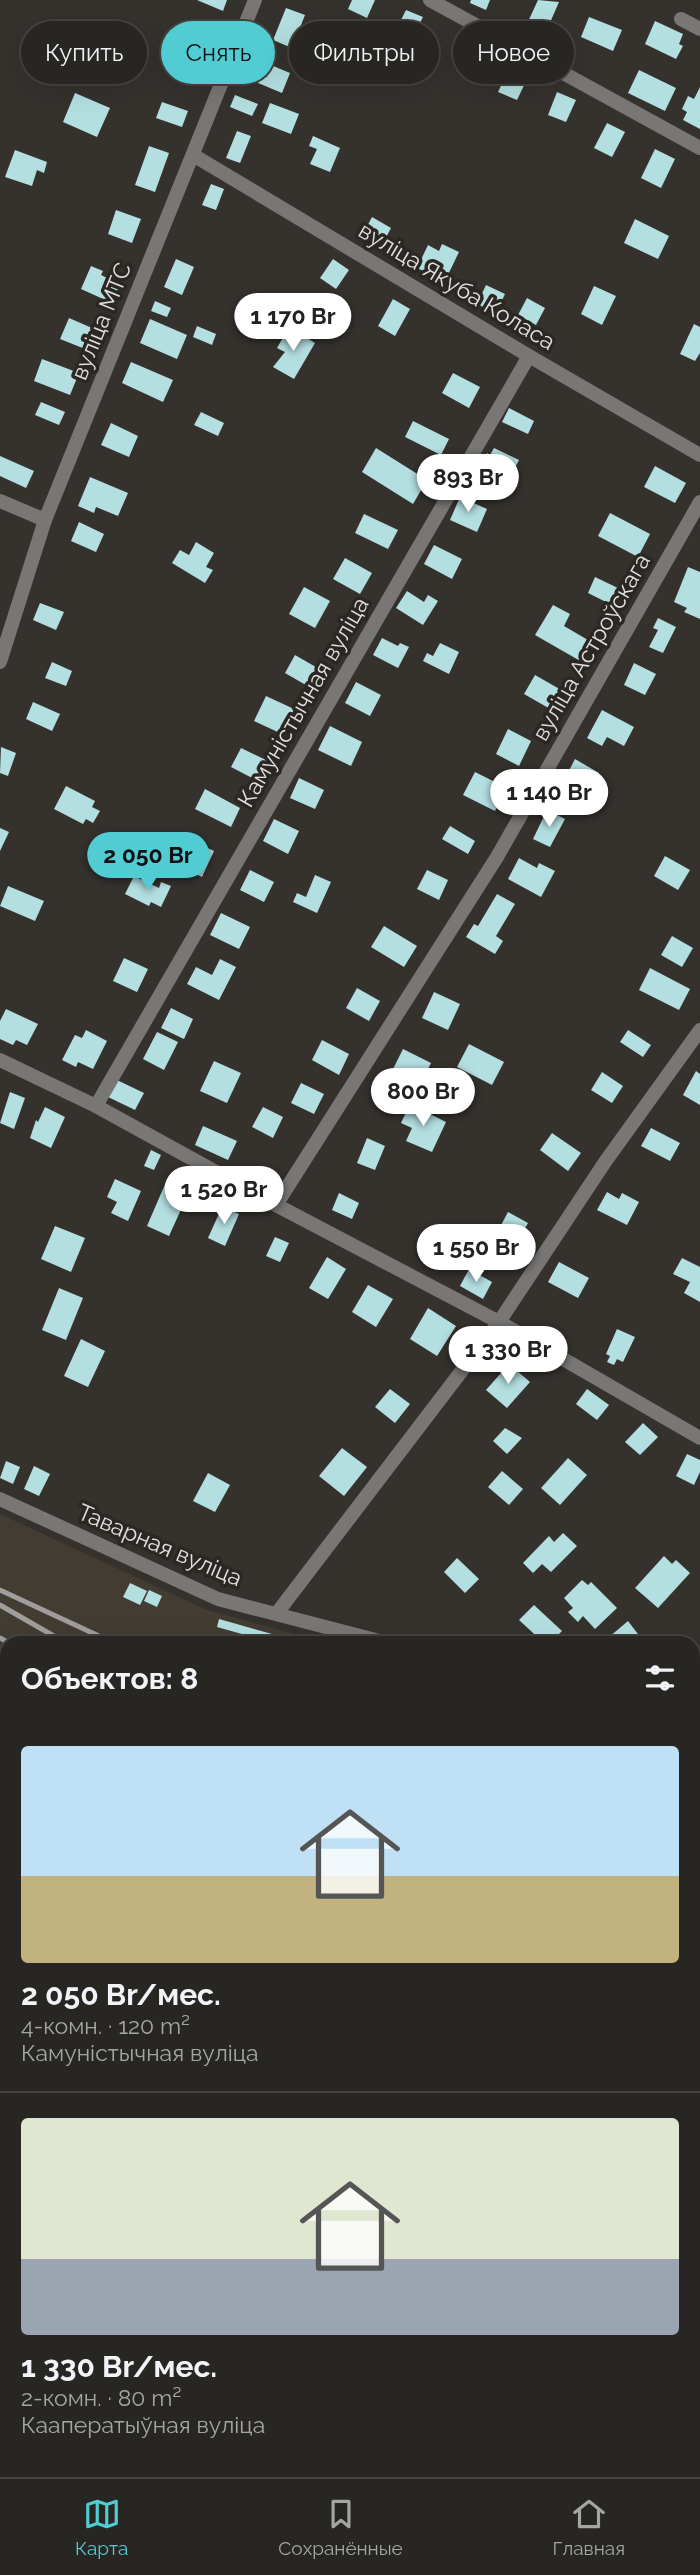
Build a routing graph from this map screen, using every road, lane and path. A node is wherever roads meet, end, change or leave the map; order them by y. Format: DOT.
graph roads {
  1 [pos="255,0"];
  2 [pos="430,0"];
  3 [pos="681,19"];
  4 [pos="700,29"];
  5 [pos="700,148"];
  6 [pos="193,155"];
  7 [pos="529,356"];
  8 [pos="700,455"];
  9 [pos="0,501"];
  10 [pos="700,502"];
  11 [pos="45,520"];
  12 [pos="0,662"];
  13 [pos="700,1030"];
  14 [pos="0,1060"];
  15 [pos="96,1106"];
  16 [pos="276,1205"];
  17 [pos="499,1322"];
  18 [pos="700,1438"];
  19 [pos="0,1499"];
  20 [pos="277,1613"];
  21 [pos="361,1636"];
  1 -- 6 [label="street, вуліца МТС"];
  2 -- 5 [label="street"];
  3 -- 4 [label="street"];
  6 -- 7 [label="street, вуліца Якуба Коласа"];
  6 -- 11 [label="street, вуліца МТС"];
  7 -- 8 [label="street, вуліца Якуба Коласа"];
  7 -- 15 [label="street, Камуністычная вуліца"];
  9 -- 11 [label="street"];
  10 -- 16 [label="street, вуліца Астроўскага"];
  11 -- 12 [label="street, вуліца МТС"];
  13 -- 17 [label="street"];
  14 -- 15 [label="street"];
  15 -- 16 [label="street"];
  16 -- 17 [label="street"];
  17 -- 18 [label="street"];
  17 -- 20 [label="street"];
  19 -- 20 [label="street, Таварная вуліца"];
  20 -- 21 [label="street, Таварная вуліца"];
}
